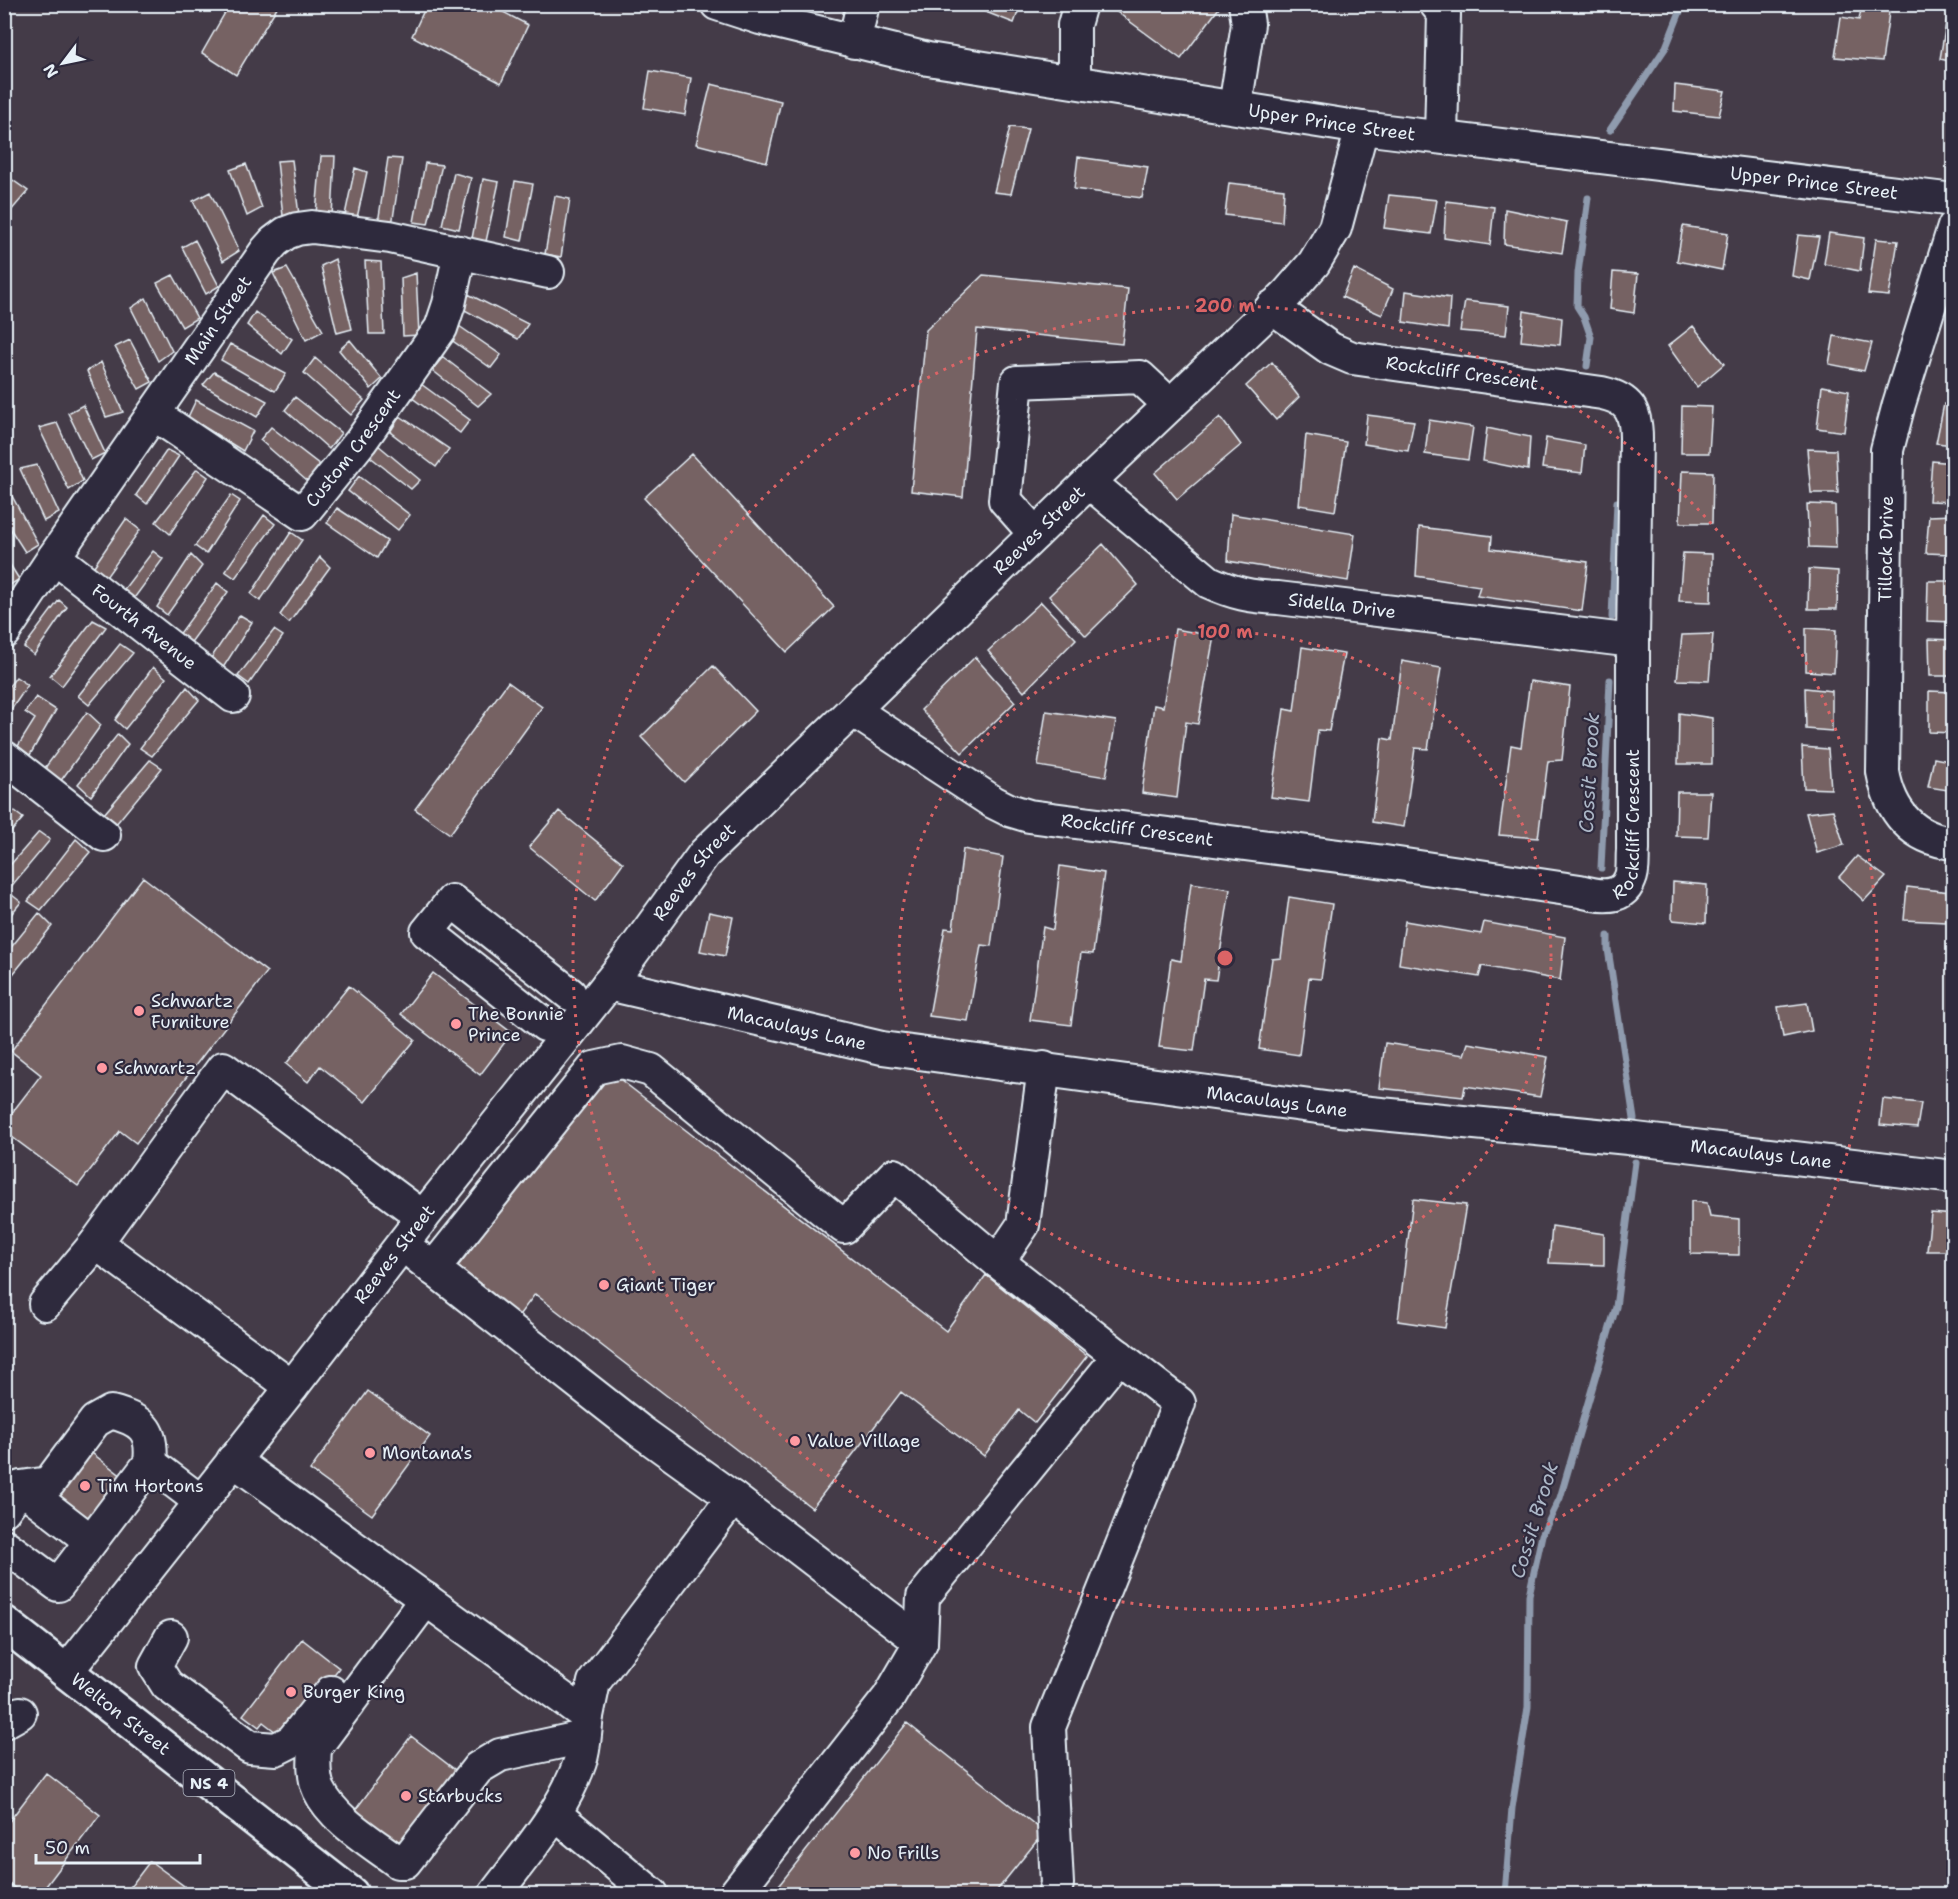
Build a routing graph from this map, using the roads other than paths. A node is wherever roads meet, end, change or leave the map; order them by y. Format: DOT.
graph roads {
  1 [pos="717,4"];
  2 [pos="863,4"];
  3 [pos="1080,4"];
  4 [pos="1245,4"];
  5 [pos="1446,8"];
  6 [pos="854,42"];
  7 [pos="1074,81"];
  8 [pos="1235,107"];
  9 [pos="1362,128"];
  10 [pos="1441,138"];
  11 [pos="1953,200"];
  12 [pos="1953,227"];
  13 [pos="460,252"];
  14 [pos="548,272"];
  15 [pos="1272,307"];
  16 [pos="1170,405"];
  17 [pos="154,414"];
  18 [pos="1089,482"];
  19 [pos="1035,534"];
  20 [pos="54,557"];
  21 [pos="4,632"];
  22 [pos="1633,641"];
  23 [pos="233,696"];
  24 [pos="854,711"];
  25 [pos="4,757"];
  26 [pos="104,835"];
  27 [pos="1953,843"];
  28 [pos="608,984"];
  29 [pos="570,994"];
  30 [pos="545,1025"];
  31 [pos="1044,1068"];
  32 [pos="1953,1177"];
  33 [pos="423,1217"];
  34 [pos="96,1243"];
  35 [pos="402,1244"];
  36 [pos="998,1262"];
  37 [pos="433,1269"];
  38 [pos="45,1304"];
  39 [pos="1119,1356"];
  40 [pos="292,1387"];
  41 [pos="233,1460"];
  42 [pos="150,1463"];
  43 [pos="25,1494"];
  44 [pos="733,1498"];
  45 [pos="200,1501"];
  46 [pos="91,1541"];
  47 [pos="4,1545"];
  48 [pos="419,1594"];
  49 [pos="4,1623"];
  50 [pos="171,1637"];
  51 [pos="921,1642"];
  52 [pos="67,1671"];
  53 [pos="585,1727"];
  54 [pos="555,1814"];
  55 [pos="502,1890"];
  56 [pos="351,1894"];
  57 [pos="652,1894"];
  58 [pos="735,1894"];
  59 [pos="1054,1894"];
  1 -- 6 [label="street, Upper Prince Street"];
  2 -- 6 [label="street"];
  3 -- 7 [label="street"];
  4 -- 8 [label="street"];
  5 -- 10 [label="street"];
  6 -- 7 [label="street, Upper Prince Street"];
  7 -- 8 [label="street, Upper Prince Street"];
  8 -- 9 [label="street, Upper Prince Street"];
  9 -- 10 [label="street, Upper Prince Street"];
  9 -- 15 [label="street, Reeves Street"];
  10 -- 11 [label="street, Upper Prince Street"];
  12 -- 27 [label="street, Tillock Drive"];
  13 -- 14 [label="street, Main Street"];
  13 -- 17 [label="street, Main Street"];
  13 -- 17 [label="street, Custom Crescent"];
  15 -- 16 [label="street, Reeves Street"];
  15 -- 22 [label="street, Rockcliff Crescent"];
  16 -- 18 [label="street, Reeves Street"];
  16 -- 19 [label="street"];
  17 -- 20 [label="street, Main Street"];
  18 -- 19 [label="street, Reeves Street"];
  18 -- 22 [label="street, Sidella Drive"];
  19 -- 24 [label="street, Reeves Street"];
  20 -- 21 [label="street, Main Street"];
  20 -- 23 [label="street, Fourth Avenue"];
  22 -- 24 [label="street, Rockcliff Crescent"];
  24 -- 28 [label="street, Reeves Street"];
  25 -- 26 [label="street"];
  28 -- 31 [label="street, Macaulays Lane"];
  28 -- 33 [label="street, Reeves Street"];
  29 -- 30 [label="street"];
  31 -- 32 [label="street, Macaulays Lane"];
  31 -- 36 [label="street"];
  33 -- 34 [label="street"];
  33 -- 35 [label="street, Reeves Street"];
  34 -- 38 [label="street"];
  34 -- 40 [label="street"];
  35 -- 37 [label="street"];
  35 -- 40 [label="street, Reeves Street"];
  36 -- 37 [label="street"];
  36 -- 39 [label="street"];
  37 -- 44 [label="street"];
  39 -- 51 [label="street"];
  39 -- 59 [label="street"];
  40 -- 41 [label="street, Reeves Street"];
  41 -- 45 [label="street, Reeves Street"];
  41 -- 48 [label="street"];
  42 -- 43 [label="street"];
  42 -- 45 [label="street"];
  42 -- 46 [label="street"];
  43 -- 46 [label="street"];
  44 -- 51 [label="street"];
  44 -- 53 [label="street"];
  45 -- 52 [label="street, Reeves Street"];
  46 -- 47 [label="street"];
  48 -- 50 [label="street"];
  48 -- 53 [label="street"];
  48 -- 53 [label="street"];
  49 -- 52 [label="main road, Welton Street / NS 4"];
  51 -- 58 [label="street"];
  52 -- 56 [label="main road, Welton Street / NS 4"];
  53 -- 54 [label="street"];
  54 -- 55 [label="street"];
  54 -- 57 [label="street"];
}
